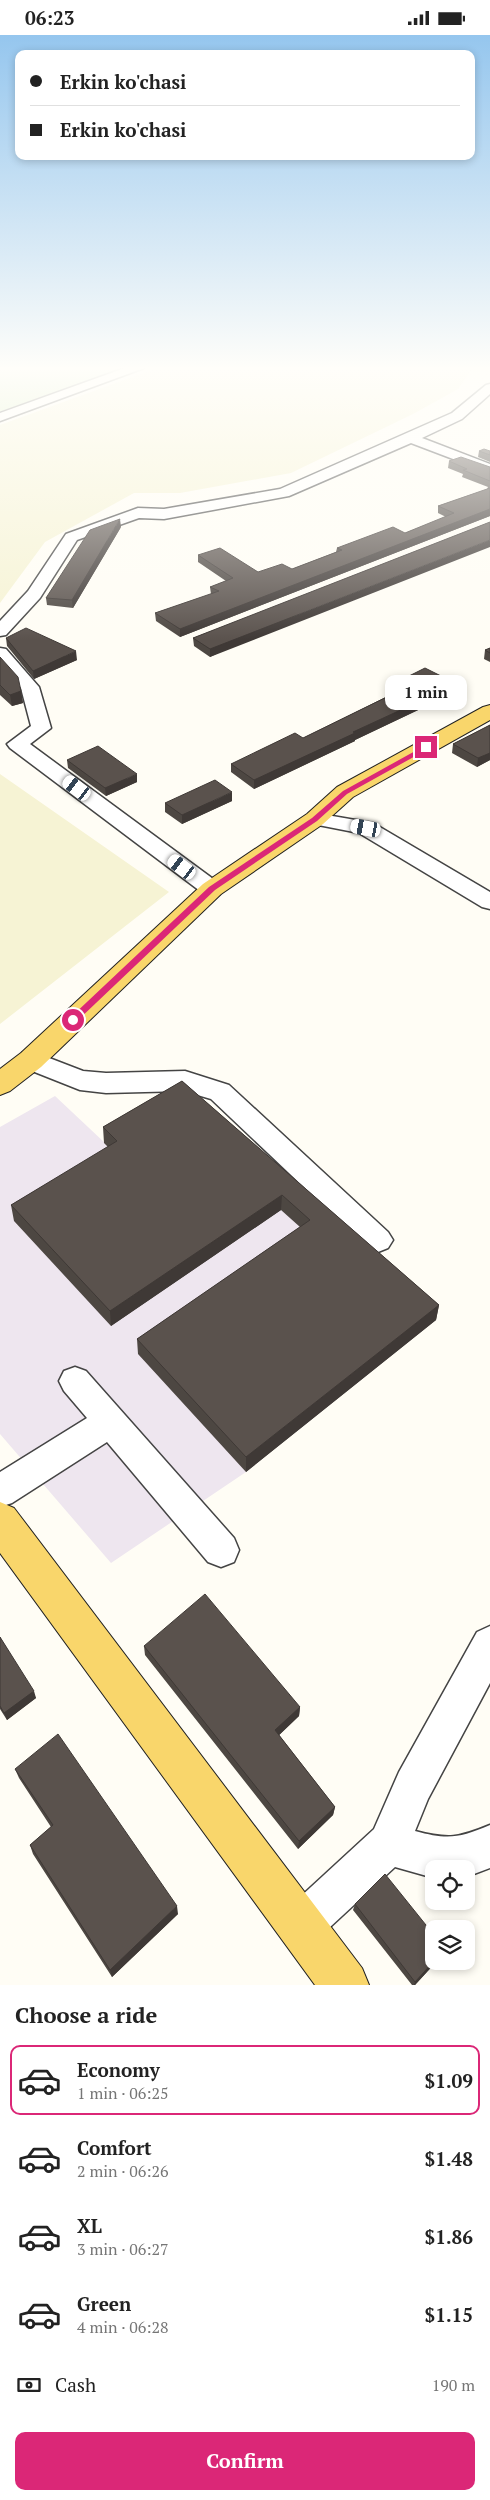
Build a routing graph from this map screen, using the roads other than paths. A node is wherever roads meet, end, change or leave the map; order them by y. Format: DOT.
graph roads {
  1 [pos="361,459"];
  2 [pos="465,459"];
  3 [pos="490,469"];
  4 [pos="0,631"];
  5 [pos="0,653"];
  6 [pos="490,711"];
  7 [pos="315,819"];
  8 [pos="212,889"];
  9 [pos="490,902"];
  10 [pos="31,1060"];
  11 [pos="0,1084"];
  12 [pos="378,1239"];
  13 [pos="75,1381"];
  14 [pos="110,1422"];
  15 [pos="0,1491"];
  16 [pos="0,1521"];
  17 [pos="221,1550"];
  18 [pos="490,1645"];
  19 [pos="390,1843"];
  20 [pos="490,1846"];
  21 [pos="301,1925"];
  22 [pos="345,1985"];
  1 -- 4 [label="street"];
  2 -- 3 [label="street"];
  5 -- 8 [label="street"];
  6 -- 7 [label="main road"];
  7 -- 8 [label="main road"];
  7 -- 9 [label="street"];
  8 -- 10 [label="main road"];
  10 -- 11 [label="main road"];
  10 -- 12 [label="street"];
  13 -- 14 [label="street"];
  14 -- 15 [label="street"];
  14 -- 17 [label="street"];
  16 -- 21 [label="main road"];
  18 -- 19 [label="street"];
  19 -- 20 [label="street"];
  19 -- 21 [label="street"];
  21 -- 22 [label="main road"];
}
